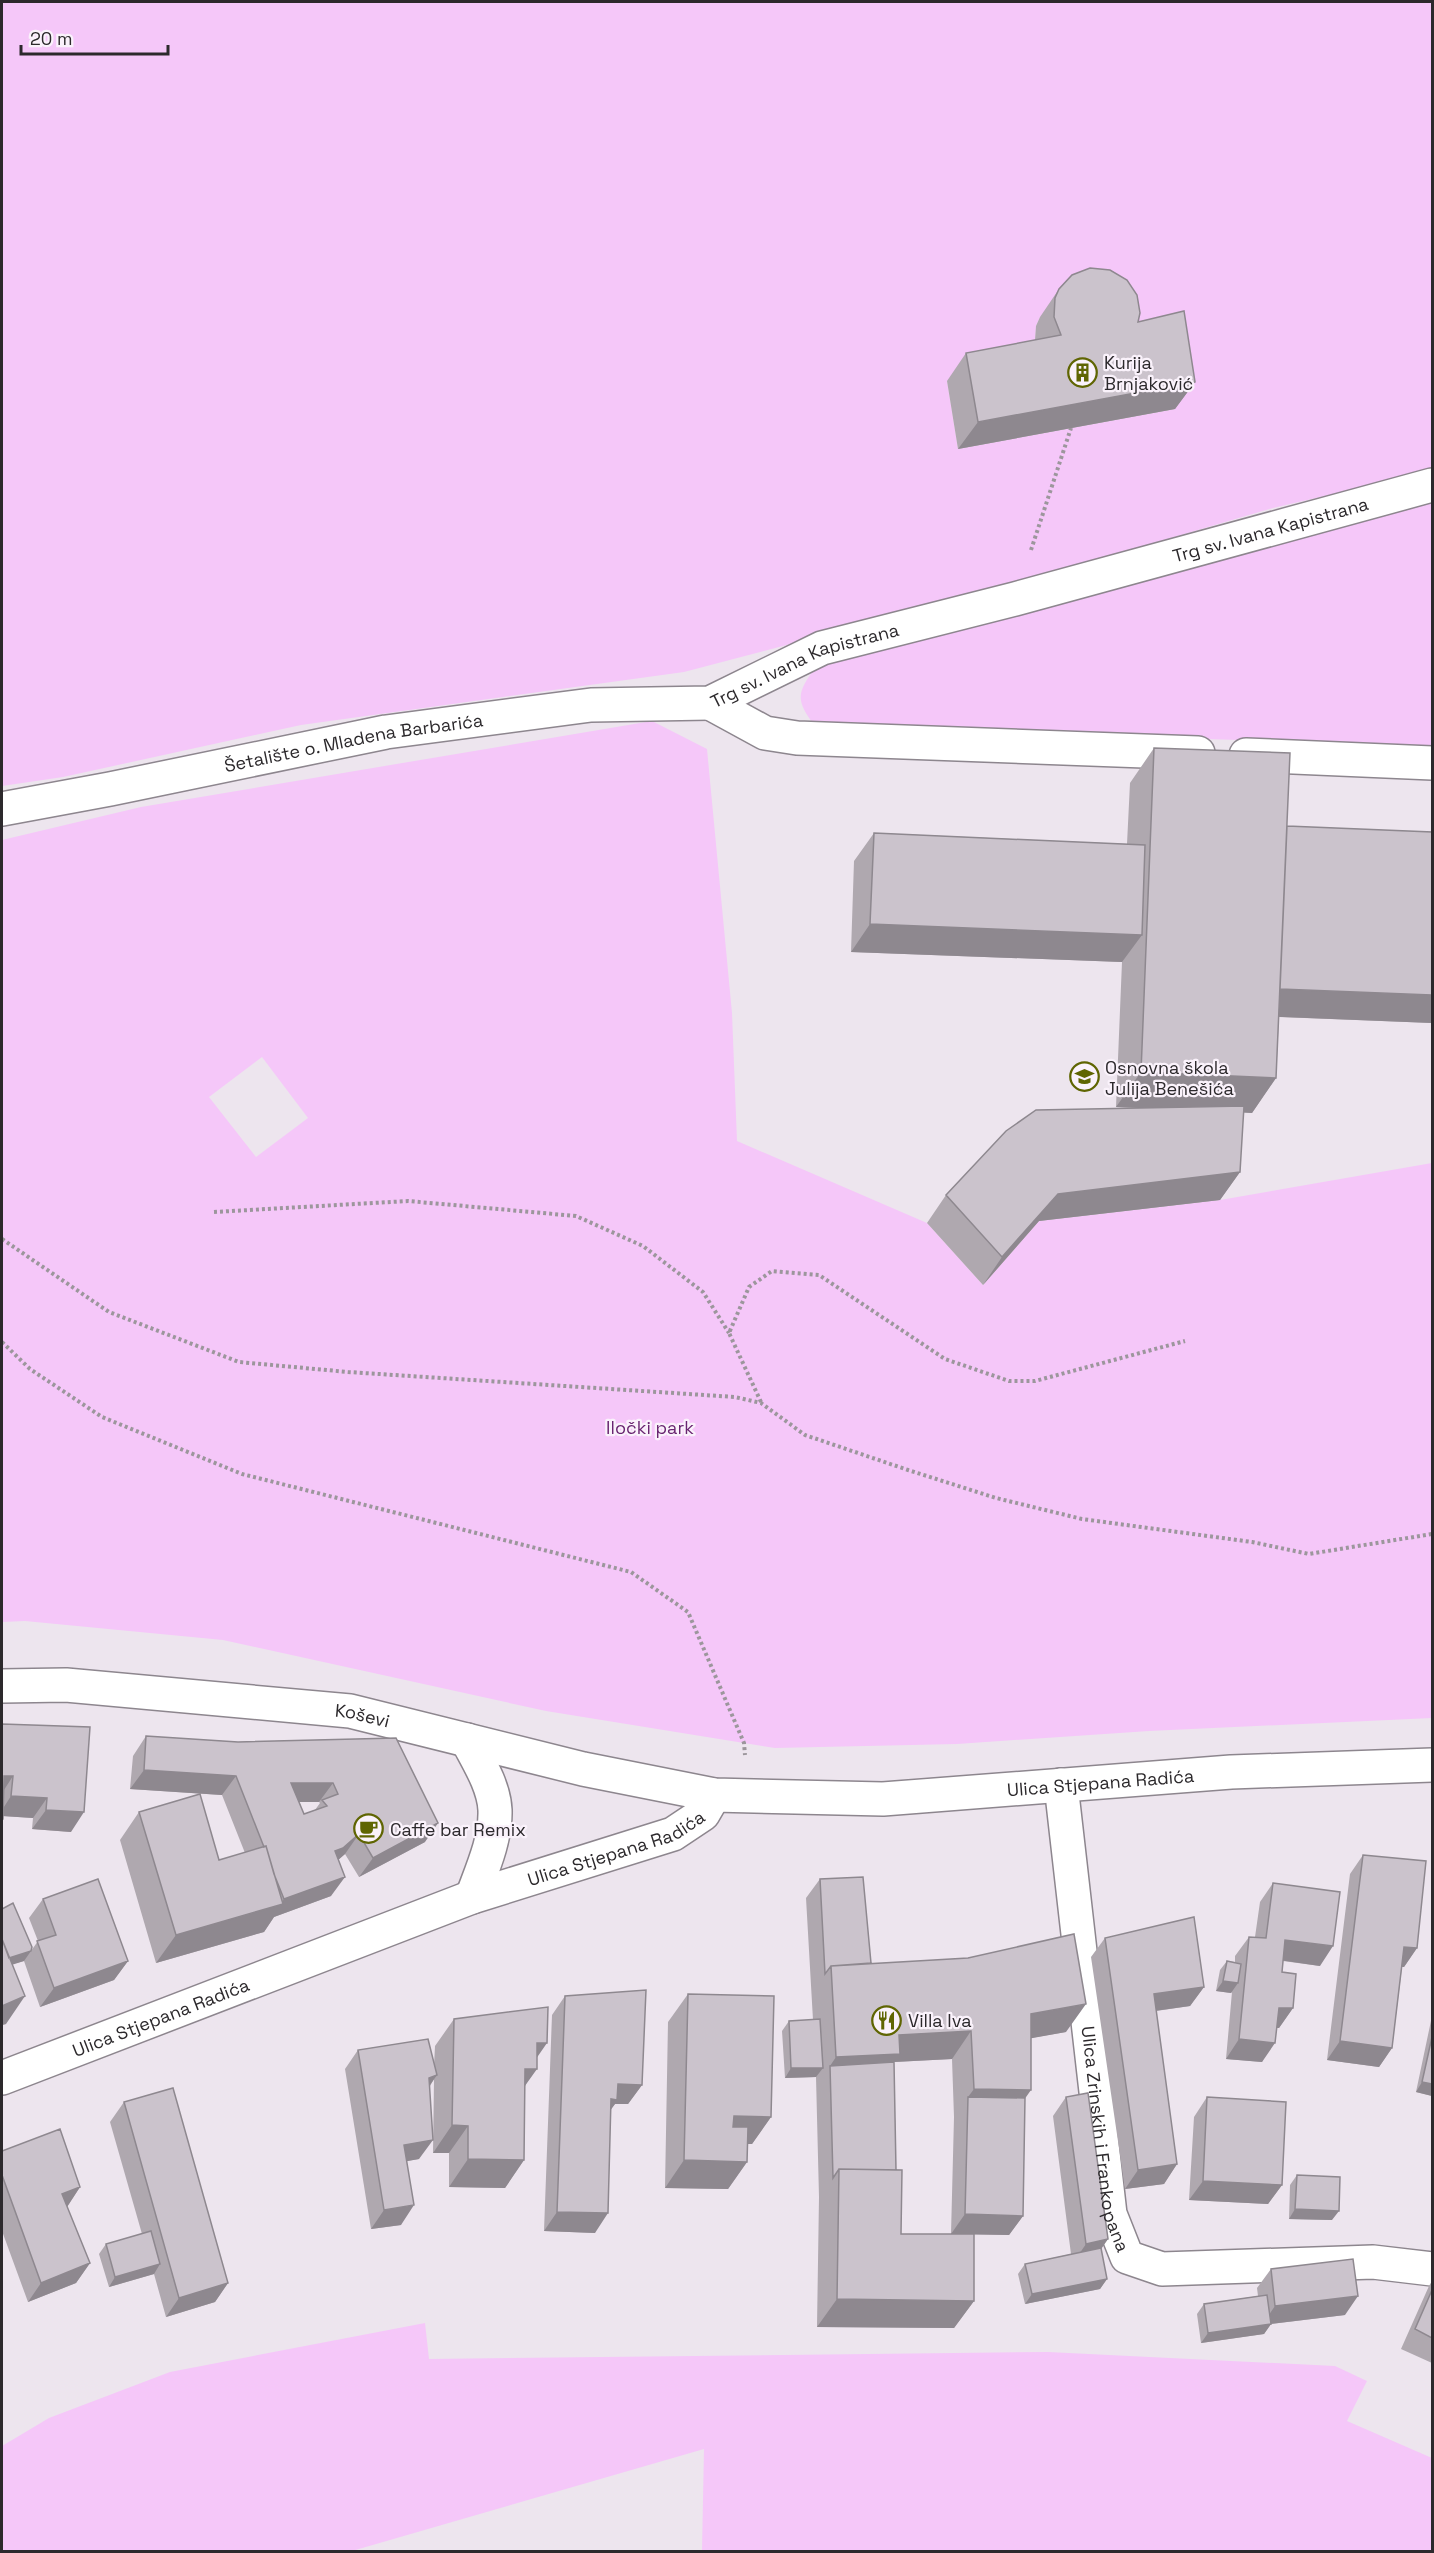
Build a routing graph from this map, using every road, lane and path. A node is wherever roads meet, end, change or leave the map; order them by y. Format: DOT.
graph roads {
  1 [pos="1071,428"];
  2 [pos="1432,485"];
  3 [pos="1029,558"];
  4 [pos="710,703"];
  5 [pos="1432,763"];
  6 [pos="2,808"];
  7 [pos="214,1212"];
  8 [pos="2,1239"];
  9 [pos="729,1333"];
  10 [pos="1185,1341"];
  11 [pos="2,1342"];
  12 [pos="761,1403"];
  13 [pos="1432,1534"];
  14 [pos="2,1686"];
  15 [pos="467,1740"];
  16 [pos="1432,1765"];
  17 [pos="1061,1785"];
  18 [pos="714,1795"];
  19 [pos="747,1795"];
  20 [pos="472,1897"];
  21 [pos="2,2078"];
  22 [pos="1432,2269"];
  1 -- 3 [label="path"];
  2 -- 4 [label="street, Trg sv. Ivana Kapistrana"];
  4 -- 5 [label="street, Trg sv. Ivana Kapistrana"];
  4 -- 6 [label="street, Šetalište o. Mladena Barbarića"];
  7 -- 9 [label="path"];
  8 -- 12 [label="path"];
  9 -- 10 [label="path"];
  9 -- 12 [label="path"];
  11 -- 19 [label="path"];
  12 -- 13 [label="path"];
  14 -- 15 [label="street, Koševi"];
  15 -- 18 [label="street, Koševi"];
  15 -- 20 [label="street"];
  16 -- 17 [label="street, Ulica Stjepana Radića"];
  17 -- 19 [label="street, Ulica Stjepana Radića"];
  17 -- 22 [label="street, Ulica Zrinskih i Frankopana"];
  18 -- 19 [label="street, Ulica Stjepana Radića"];
  18 -- 20 [label="street, Ulica Stjepana Radića"];
  20 -- 21 [label="street, Ulica Stjepana Radića"];
}
